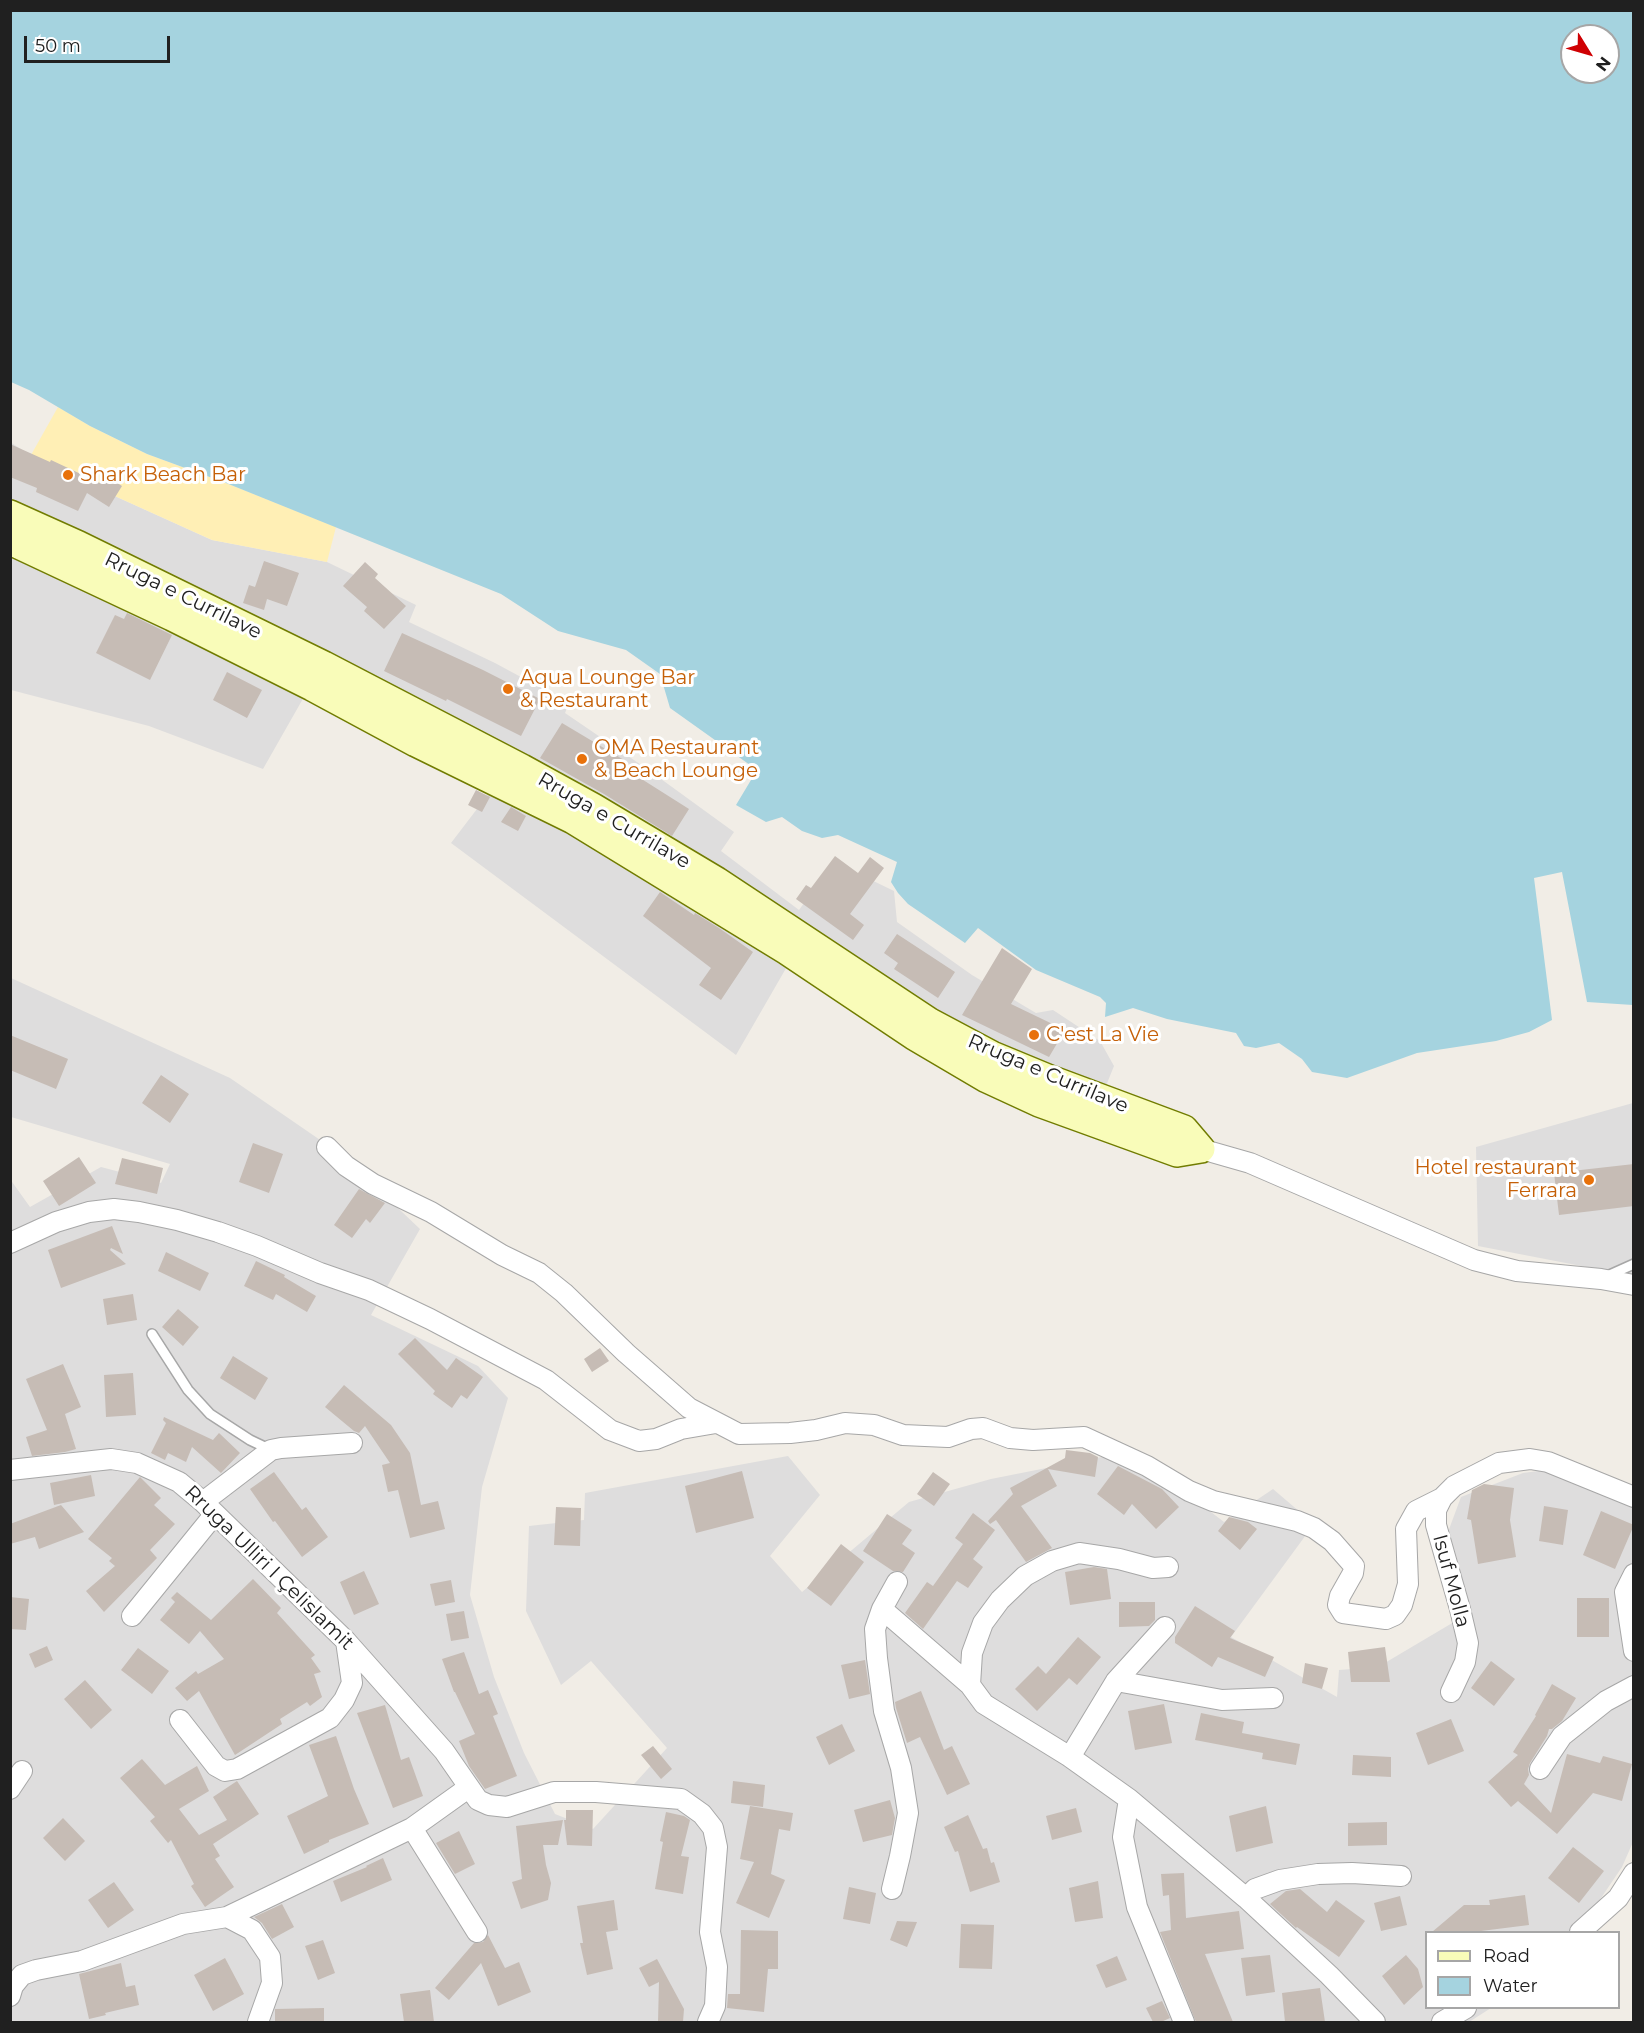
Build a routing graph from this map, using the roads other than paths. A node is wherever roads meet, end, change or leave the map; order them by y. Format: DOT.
graph roads {
  1 [pos="10,514"];
  2 [pos="10,541"];
  3 [pos="327,1148"];
  4 [pos="1201,1149"];
  5 [pos="10,1243"];
  6 [pos="1634,1264"];
  7 [pos="1600,1280"];
  8 [pos="1634,1285"];
  9 [pos="152,1334"];
  10 [pos="716,1423"];
  11 [pos="352,1443"];
  12 [pos="272,1450"];
  13 [pos="10,1470"];
  14 [pos="1442,1497"];
  15 [pos="1634,1497"];
  16 [pos="208,1509"];
  17 [pos="1168,1567"];
  18 [pos="1634,1574"];
  19 [pos="897,1582"];
  20 [pos="882,1610"];
  21 [pos="132,1616"];
  22 [pos="1165,1626"];
  23 [pos="346,1641"];
  24 [pos="1634,1651"];
  25 [pos="1116,1681"];
  26 [pos="970,1685"];
  27 [pos="1634,1686"];
  28 [pos="1450,1692"];
  29 [pos="1273,1698"];
  30 [pos="180,1720"];
  31 [pos="1071,1757"];
  32 [pos="1540,1769"];
  33 [pos="22,1771"];
  34 [pos="468,1788"];
  35 [pos="10,1789"];
  36 [pos="1129,1799"];
  37 [pos="412,1828"];
  38 [pos="1634,1873"];
  39 [pos="1401,1876"];
  40 [pos="892,1889"];
  41 [pos="1246,1898"];
  42 [pos="227,1917"];
  43 [pos="1581,1931"];
  44 [pos="477,1932"];
  45 [pos="10,1996"];
  46 [pos="1463,2009"];
  47 [pos="258,2022"];
  48 [pos="708,2022"];
  49 [pos="1184,2022"];
  50 [pos="1375,2022"];
  51 [pos="1442,2022"];
  1 -- 4 [label="main road, Rruga e Currilave"];
  2 -- 4 [label="main road, Rruga e Currilave"];
  3 -- 10 [label="street"];
  4 -- 7 [label="street, Rruga e Currilave"];
  5 -- 10 [label="street"];
  6 -- 7 [label="lane"];
  7 -- 8 [label="street, Rruga e Currilave"];
  9 -- 12 [label="lane"];
  10 -- 14 [label="street"];
  11 -- 12 [label="street"];
  12 -- 16 [label="street"];
  13 -- 16 [label="street, Rruga Ulliri I Çelislamit"];
  14 -- 15 [label="street"];
  14 -- 28 [label="street, Isuf Molla"];
  16 -- 21 [label="street"];
  16 -- 23 [label="street, Rruga Ulliri I Çelislamit"];
  17 -- 26 [label="street"];
  18 -- 24 [label="street"];
  19 -- 20 [label="street"];
  20 -- 26 [label="street"];
  20 -- 40 [label="street"];
  22 -- 25 [label="street"];
  23 -- 30 [label="street"];
  23 -- 34 [label="street, Rruga Ulliri I Çelislamit"];
  25 -- 29 [label="street"];
  25 -- 31 [label="street"];
  26 -- 31 [label="street"];
  27 -- 32 [label="street"];
  31 -- 36 [label="street"];
  33 -- 35 [label="street"];
  34 -- 37 [label="street"];
  34 -- 48 [label="street"];
  36 -- 41 [label="street"];
  36 -- 49 [label="street"];
  37 -- 42 [label="street"];
  37 -- 44 [label="street"];
  38 -- 43 [label="street"];
  39 -- 41 [label="street"];
  41 -- 50 [label="street"];
  42 -- 45 [label="street"];
  42 -- 47 [label="street"];
  46 -- 51 [label="street"];
}
